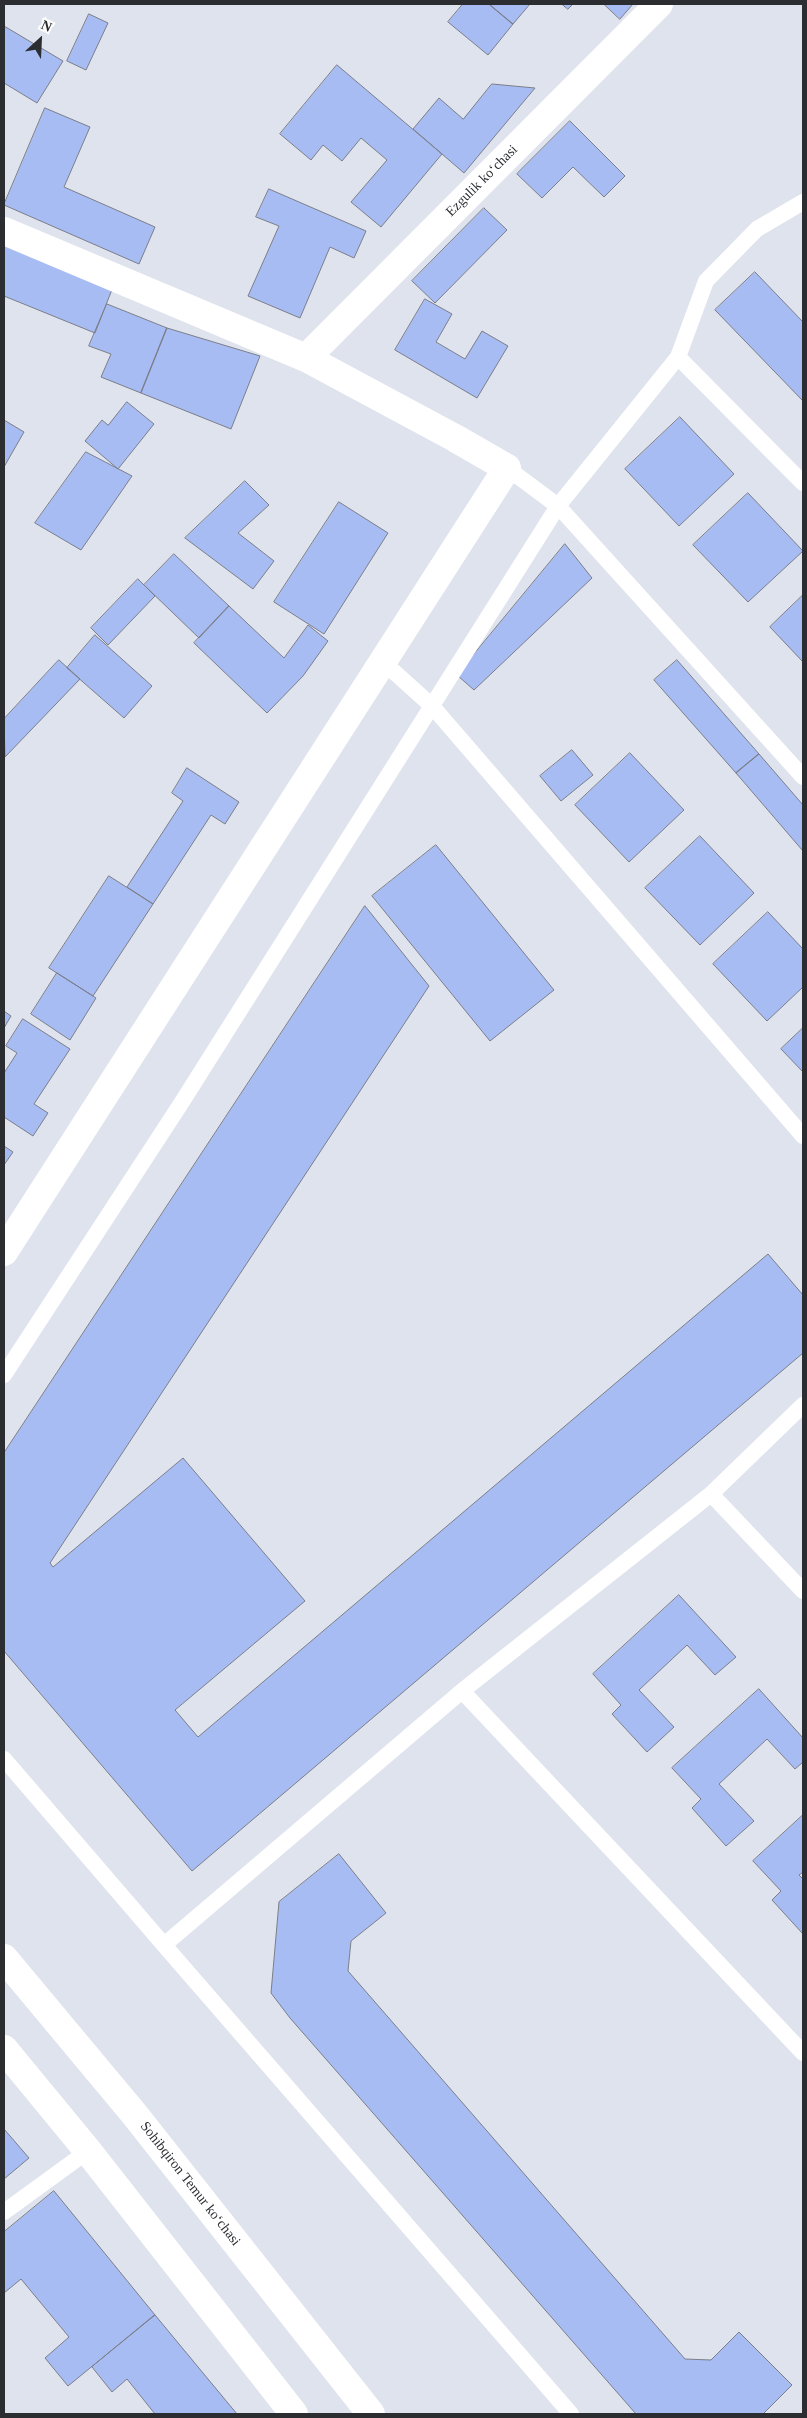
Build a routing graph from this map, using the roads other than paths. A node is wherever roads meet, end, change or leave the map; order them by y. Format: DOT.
graph roads {
  1 [pos="659,4"];
  2 [pos="803,203"];
  3 [pos="4,231"];
  4 [pos="678,357"];
  5 [pos="306,358"];
  6 [pos="506,468"];
  7 [pos="803,483"];
  8 [pos="558,506"];
  9 [pos="382,661"];
  10 [pos="432,706"];
  11 [pos="803,777"];
  12 [pos="803,1136"];
  13 [pos="4,1252"];
  14 [pos="4,1375"];
  15 [pos="803,1405"];
  16 [pos="711,1494"];
  17 [pos="803,1591"];
  18 [pos="462,1690"];
  19 [pos="4,1759"];
  20 [pos="164,1945"];
  21 [pos="4,1958"];
  22 [pos="4,2049"];
  23 [pos="803,2053"];
  24 [pos="88,2151"];
  25 [pos="4,2212"];
  26 [pos="294,2414"];
  27 [pos="371,2414"];
  28 [pos="571,2414"];
  1 -- 5 [label="street, Ezgulik koʻchasi"];
  2 -- 4 [label="lane"];
  3 -- 5 [label="street"];
  4 -- 7 [label="lane"];
  4 -- 8 [label="lane"];
  5 -- 6 [label="street"];
  6 -- 8 [label="lane"];
  6 -- 9 [label="street"];
  8 -- 10 [label="lane"];
  8 -- 11 [label="lane"];
  9 -- 10 [label="lane"];
  9 -- 13 [label="street"];
  10 -- 12 [label="lane"];
  10 -- 14 [label="lane"];
  15 -- 16 [label="lane"];
  16 -- 17 [label="lane"];
  16 -- 18 [label="lane"];
  18 -- 20 [label="lane"];
  18 -- 23 [label="lane"];
  19 -- 20 [label="lane"];
  20 -- 28 [label="lane"];
  21 -- 27 [label="street, Sohibqiron Temur koʻchasi"];
  22 -- 24 [label="street"];
  24 -- 25 [label="lane"];
  24 -- 26 [label="street"];
}
